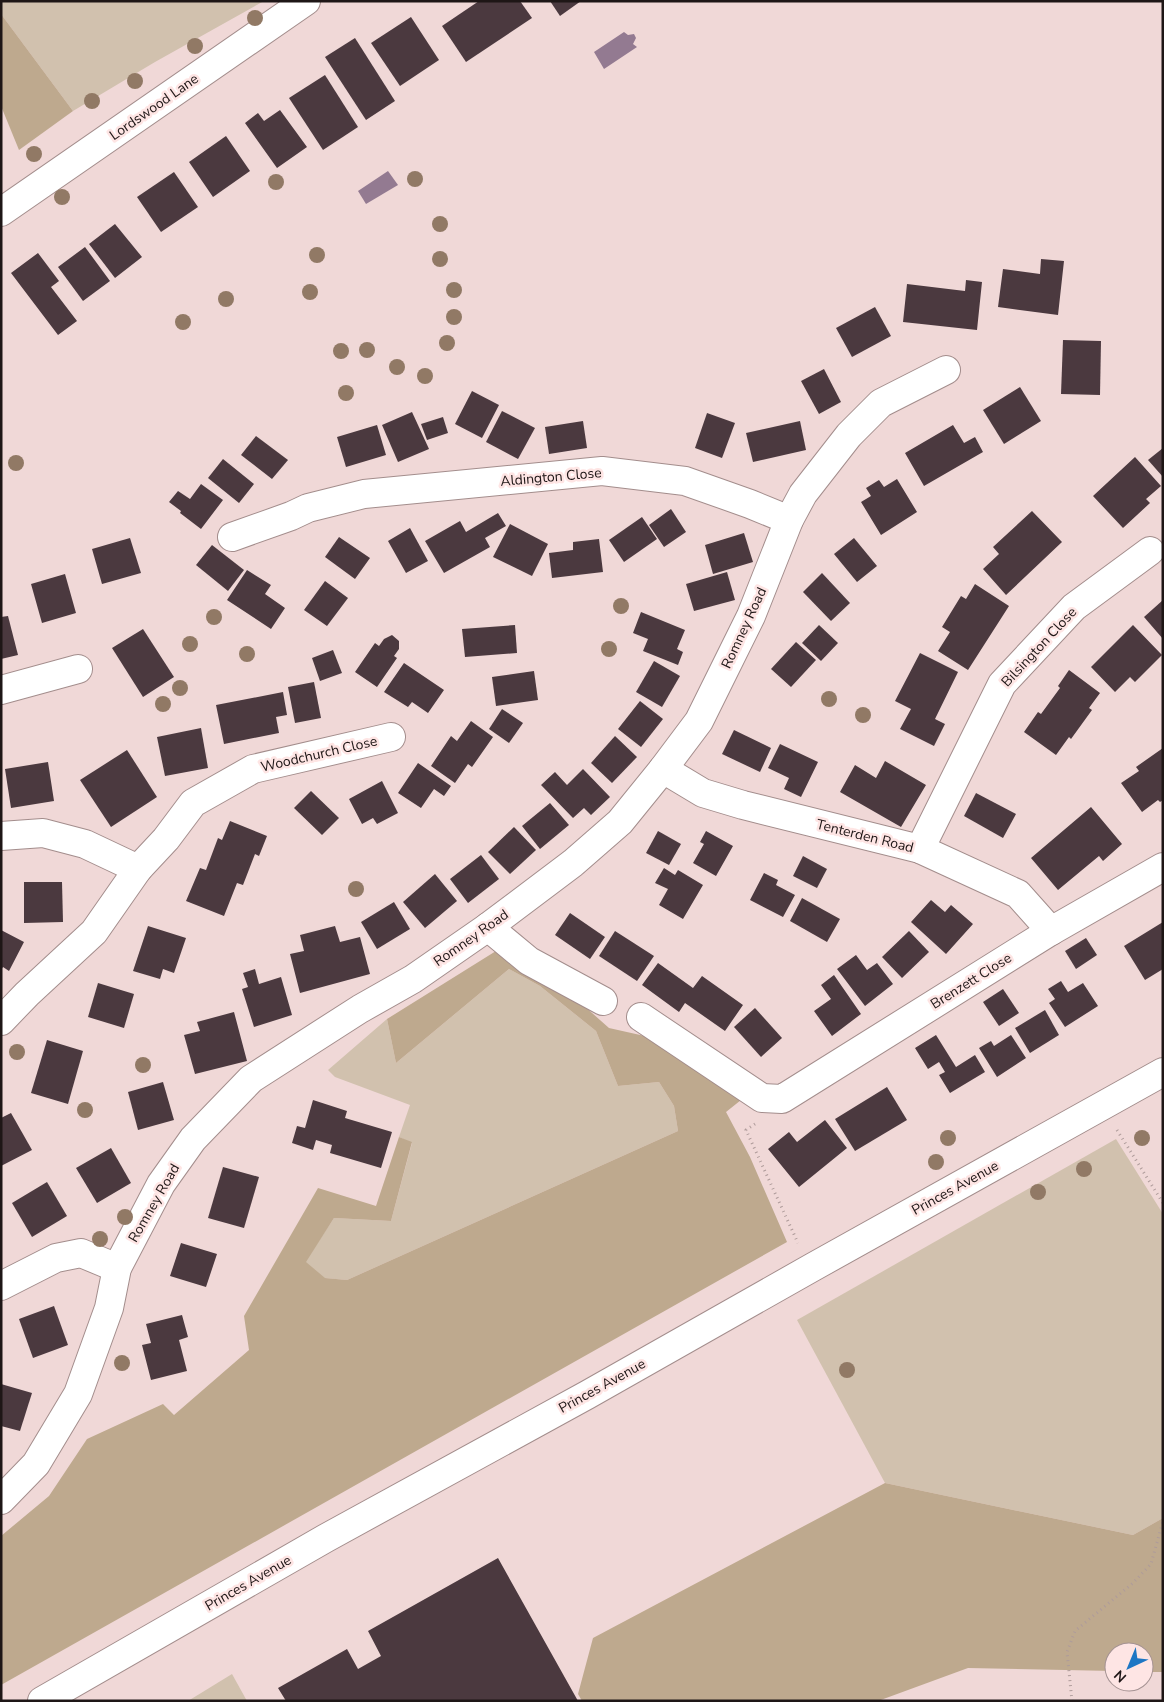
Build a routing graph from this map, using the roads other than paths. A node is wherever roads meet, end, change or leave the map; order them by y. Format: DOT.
graph roads {
  1 [pos="306,1"];
  2 [pos="1,212"];
  3 [pos="946,370"];
  4 [pos="789,520"];
  5 [pos="232,537"];
  6 [pos="1150,551"];
  7 [pos="78,669"];
  8 [pos="1,690"];
  9 [pos="391,737"];
  10 [pos="663,769"];
  11 [pos="1,836"];
  12 [pos="920,849"];
  13 [pos="1163,866"];
  14 [pos="138,869"];
  15 [pos="488,928"];
  16 [pos="1051,931"];
  17 [pos="604,1001"];
  18 [pos="641,1017"];
  19 [pos="1,1022"];
  20 [pos="1163,1072"];
  21 [pos="117,1268"];
  22 [pos="1,1286"];
  23 [pos="1,1500"];
  24 [pos="42,1701"];
  1 -- 2 [label="street, Lordswood Lane"];
  3 -- 4 [label="street, Romney Road"];
  4 -- 5 [label="street, Aldington Close"];
  4 -- 10 [label="street, Romney Road"];
  6 -- 12 [label="street, Bilsington Close"];
  7 -- 8 [label="street"];
  9 -- 14 [label="street, Woodchurch Close"];
  10 -- 12 [label="street, Tenterden Road"];
  10 -- 15 [label="street, Romney Road"];
  11 -- 14 [label="street"];
  12 -- 16 [label="street, Tenterden Road"];
  13 -- 16 [label="street, Brenzett Close"];
  14 -- 19 [label="street, Woodchurch Close"];
  15 -- 17 [label="street"];
  15 -- 21 [label="street, Romney Road"];
  16 -- 18 [label="street, Brenzett Close"];
  20 -- 24 [label="street, Princes Avenue"];
  21 -- 22 [label="street"];
  21 -- 23 [label="street, Romney Road"];
}
